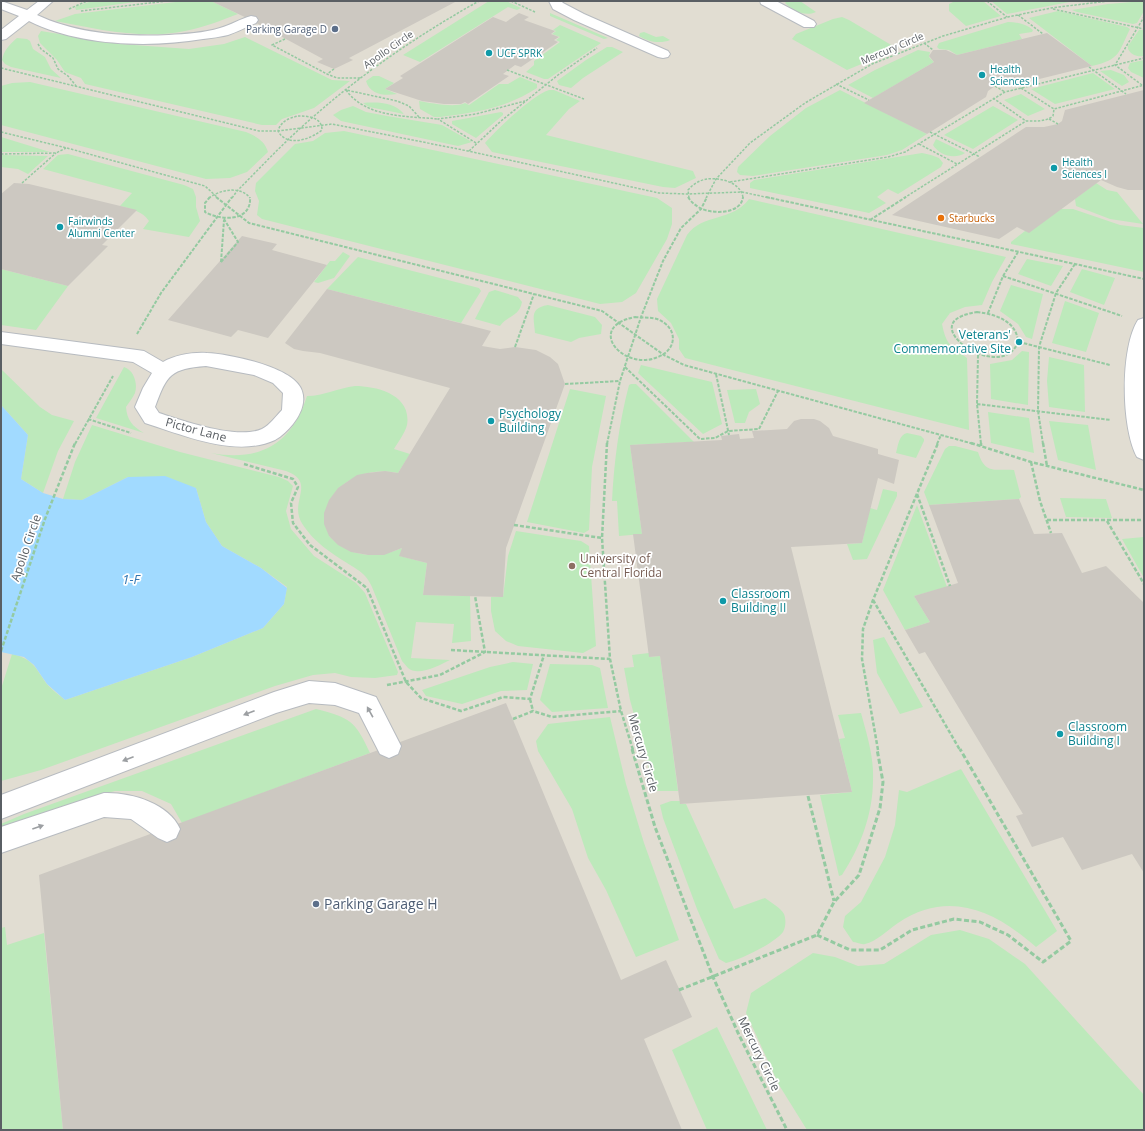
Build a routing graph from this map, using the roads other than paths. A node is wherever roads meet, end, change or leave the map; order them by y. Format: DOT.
graph roads {
  1 [pos="47,1"];
  2 [pos="555,1"];
  3 [pos="766,1"];
  4 [pos="5,5"];
  5 [pos="28,15"];
  6 [pos="251,20"];
  7 [pos="809,24"];
  8 [pos="1,36"];
  9 [pos="663,54"];
  10 [pos="1137,321"];
  11 [pos="1,338"];
  12 [pos="163,371"];
  13 [pos="1144,452"];
  14 [pos="389,746"];
  15 [pos="1,807"];
  16 [pos="167,829"];
  17 [pos="1,840"];
  1 -- 5 [label="street"];
  2 -- 9 [label="street"];
  3 -- 7 [label="street"];
  4 -- 5 [label="street"];
  5 -- 6 [label="street"];
  5 -- 8 [label="street"];
  10 -- 13 [label="street"];
  11 -- 12 [label="street"];
  12 -- 12 [label="street, Pictor Lane"];
  14 -- 15 [label="street, one-way"];
  17 -- 16 [label="street, one-way"];
}
